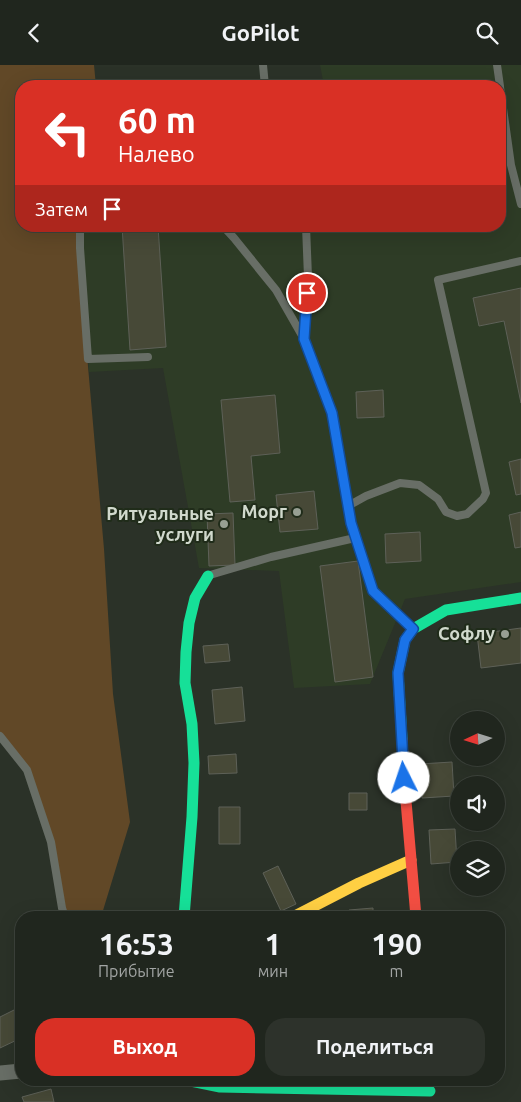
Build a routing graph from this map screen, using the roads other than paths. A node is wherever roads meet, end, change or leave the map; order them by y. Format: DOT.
graph roads {
  1 [pos="264,65"];
  2 [pos="497,65"];
  3 [pos="265,80"];
  4 [pos="499,80"];
  5 [pos="506,134"];
  6 [pos="521,204"];
  7 [pos="80,232"];
  8 [pos="228,232"];
  9 [pos="306,232"];
  10 [pos="521,261"];
  11 [pos="304,339"];
  12 [pos="148,357"];
  13 [pos="348,507"];
  14 [pos="356,538"];
  15 [pos="208,576"];
  16 [pos="521,598"];
  17 [pos="413,629"];
  18 [pos="0,736"];
  19 [pos="411,860"];
  20 [pos="63,911"];
  21 [pos="185,911"];
  22 [pos="305,911"];
  23 [pos="415,911"];
  24 [pos="15,1072"];
  25 [pos="0,1073"];
  26 [pos="215,1086"];
  27 [pos="430,1091"];
  1 -- 3 [label="lane"];
  2 -- 4 [label="lane"];
  5 -- 6 [label="lane"];
  7 -- 12 [label="lane"];
  8 -- 11 [label="lane"];
  9 -- 11 [label="lane"];
  10 -- 13 [label="lane"];
  11 -- 13 [label="lane"];
  13 -- 14 [label="lane"];
  14 -- 15 [label="lane"];
  14 -- 17 [label="lane"];
  15 -- 21 [label="street"];
  16 -- 17 [label="street"];
  17 -- 19 [label="street"];
  18 -- 20 [label="lane"];
  19 -- 22 [label="street"];
  19 -- 23 [label="street"];
  24 -- 25 [label="street"];
  26 -- 27 [label="street"];
}
